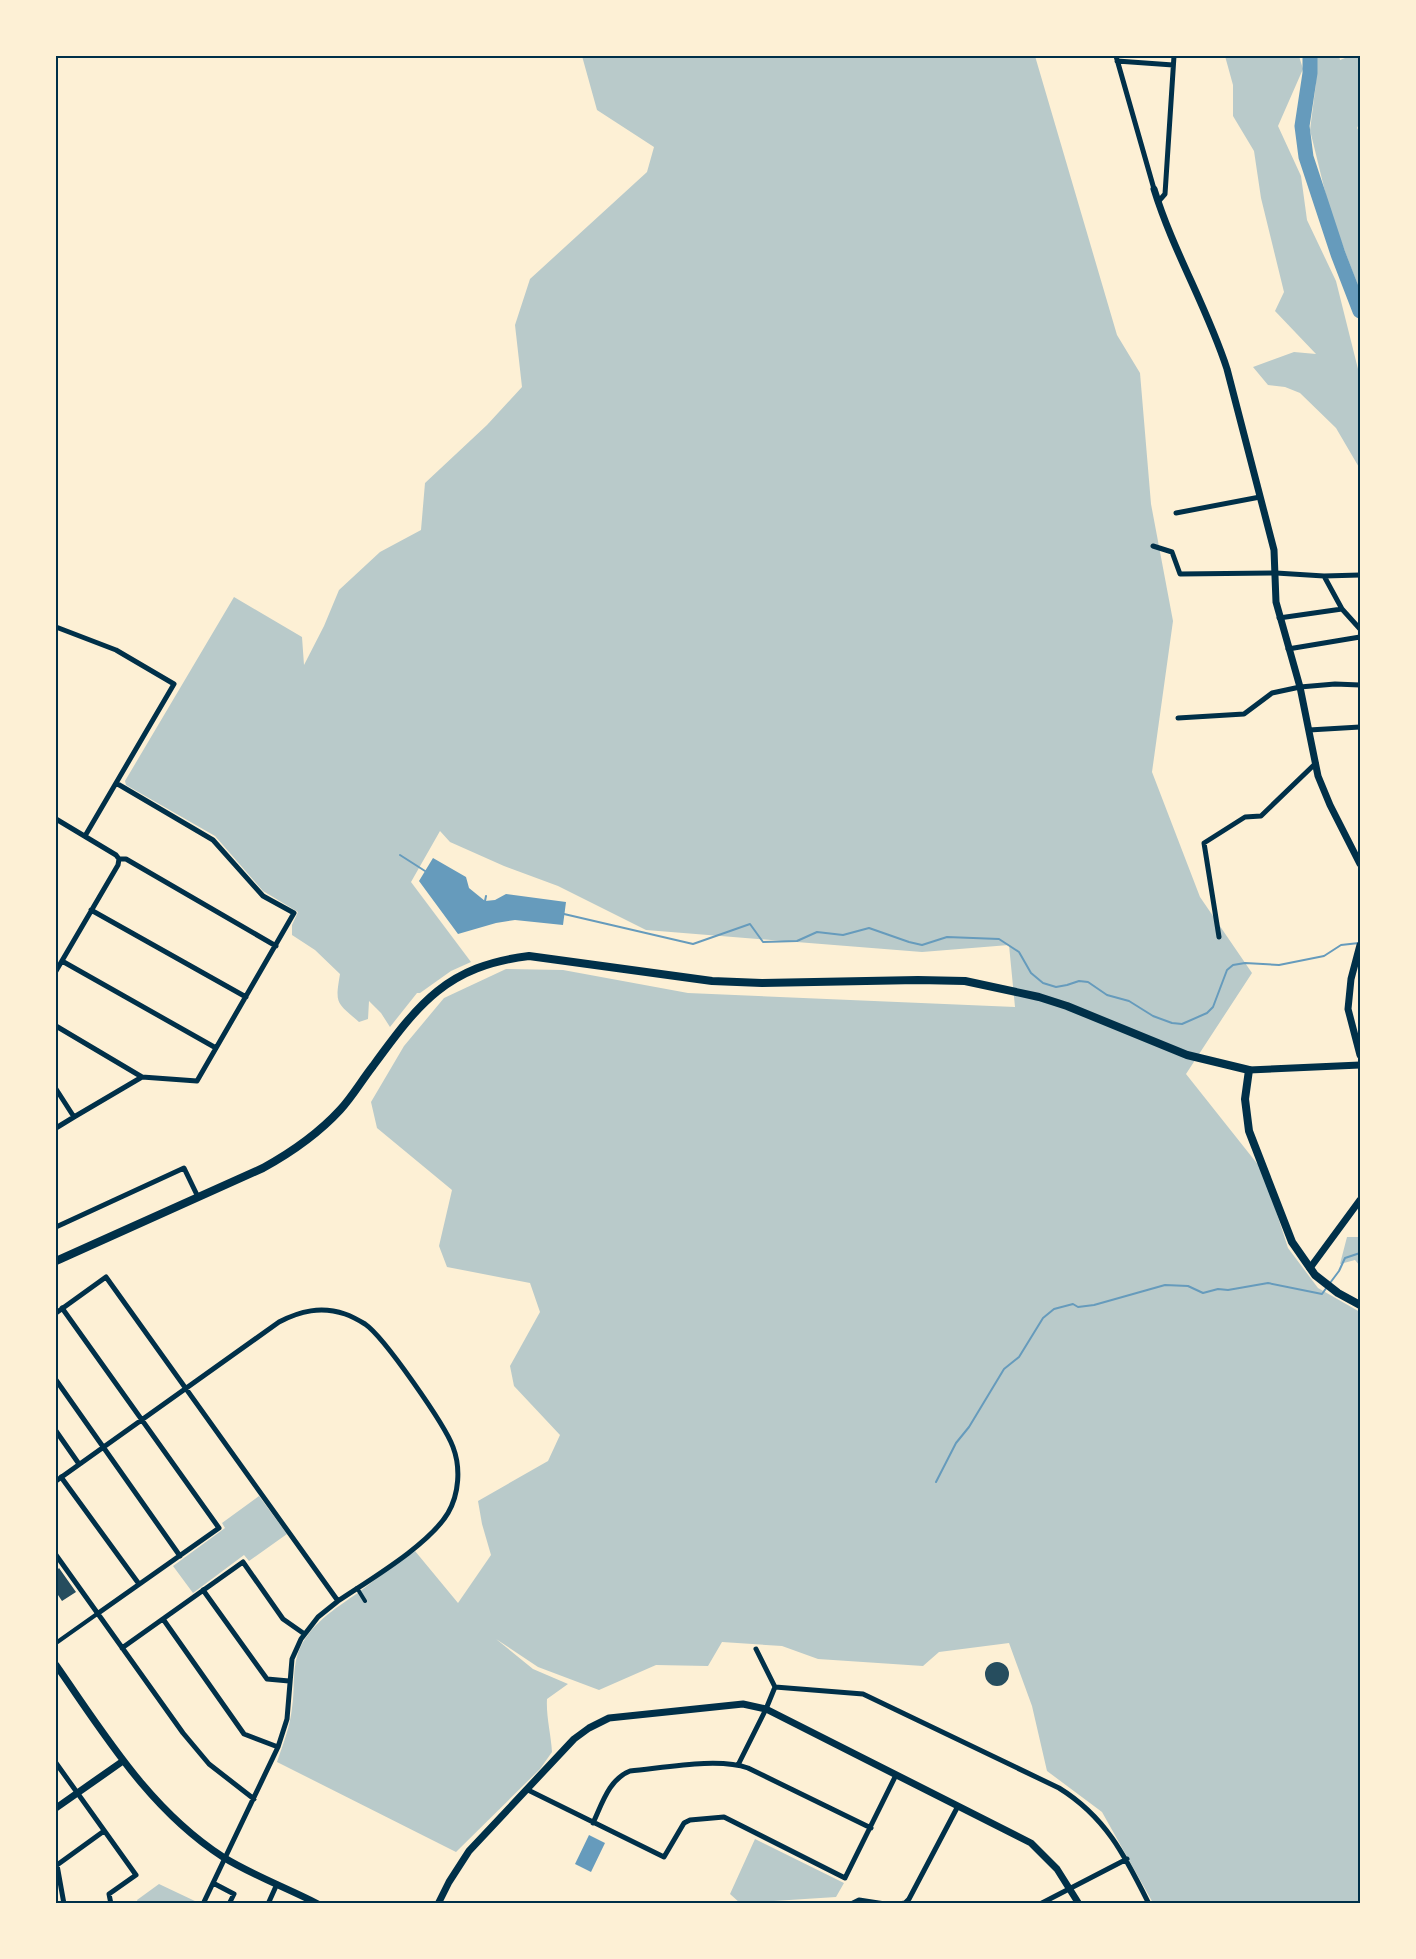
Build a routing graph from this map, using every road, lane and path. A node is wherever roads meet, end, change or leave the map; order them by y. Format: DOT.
graph roads {
  1 [pos="1174,56"];
  2 [pos="1116,58"];
  3 [pos="1173,65"];
  4 [pos="1154,189"];
  5 [pos="1158,202"];
  6 [pos="1260,497"];
  7 [pos="1176,513"];
  8 [pos="1153,546"];
  9 [pos="1276,573"];
  10 [pos="1360,575"];
  11 [pos="1324,576"];
  12 [pos="1342,609"];
  13 [pos="1279,618"];
  14 [pos="56,627"];
  15 [pos="1360,629"];
  16 [pos="1360,637"];
  17 [pos="1288,649"];
  18 [pos="1360,685"];
  19 [pos="1300,687"];
  20 [pos="1178,718"];
  21 [pos="1360,727"];
  22 [pos="1309,730"];
  23 [pos="1316,763"];
  24 [pos="116,783"];
  25 [pos="56,819"];
  26 [pos="85,836"];
  27 [pos="119,860"];
  28 [pos="1360,863"];
  29 [pos="91,910"];
  30 [pos="1220,937"];
  31 [pos="1360,945"];
  32 [pos="276,946"];
  33 [pos="62,961"];
  34 [pos="56,971"];
  35 [pos="246,997"];
  36 [pos="56,1026"];
  37 [pos="216,1048"];
  38 [pos="1360,1055"];
  39 [pos="1360,1065"];
  40 [pos="1249,1070"];
  41 [pos="142,1077"];
  42 [pos="56,1089"];
  43 [pos="74,1117"];
  44 [pos="56,1128"];
  45 [pos="198,1197"];
  46 [pos="1360,1200"];
  47 [pos="56,1227"];
  48 [pos="56,1261"];
  49 [pos="1310,1268"];
  50 [pos="1360,1305"];
  51 [pos="62,1308"];
  52 [pos="56,1313"];
  53 [pos="56,1380"];
  54 [pos="186,1387"];
  55 [pos="142,1419"];
  56 [pos="56,1431"];
  57 [pos="103,1447"];
  58 [pos="80,1464"];
  59 [pos="61,1477"];
  60 [pos="56,1481"];
  61 [pos="56,1555"];
  62 [pos="180,1556"];
  63 [pos="139,1584"];
  64 [pos="357,1588"];
  65 [pos="203,1590"];
  66 [pos="338,1601"];
  67 [pos="365,1601"];
  68 [pos="97,1614"];
  69 [pos="163,1619"];
  70 [pos="303,1634"];
  71 [pos="56,1643"];
  72 [pos="122,1648"];
  73 [pos="756,1649"];
  74 [pos="56,1665"];
  75 [pos="290,1681"];
  76 [pos="775,1687"];
  77 [pos="766,1710"];
  78 [pos="278,1747"];
  79 [pos="123,1761"];
  80 [pos="56,1762"];
  81 [pos="738,1765"];
  82 [pos="896,1775"];
  83 [pos="528,1790"];
  84 [pos="77,1793"];
  85 [pos="254,1799"];
  86 [pos="958,1806"];
  87 [pos="56,1808"];
  88 [pos="593,1823"];
  89 [pos="871,1828"];
  90 [pos="104,1831"];
  91 [pos="225,1858"];
  92 [pos="1127,1859"];
  93 [pos="213,1882"];
  94 [pos="278,1884"];
  95 [pos="1070,1888"];
  96 [pos="64,1904"];
  97 [pos="111,1904"];
  98 [pos="203,1904"];
  99 [pos="229,1904"];
  100 [pos="268,1904"];
  101 [pos="318,1904"];
  102 [pos="438,1904"];
  103 [pos="851,1904"];
  104 [pos="885,1904"];
  105 [pos="899,1904"];
  106 [pos="1040,1904"];
  107 [pos="1079,1904"];
  108 [pos="1149,1904"];
  1 -- 3 [label="street"];
  2 -- 3 [label="street"];
  2 -- 4 [label="street"];
  3 -- 5 [label="street"];
  4 -- 5 [label="street"];
  5 -- 6 [label="street"];
  6 -- 7 [label="street"];
  6 -- 9 [label="street"];
  8 -- 9 [label="street"];
  9 -- 11 [label="street"];
  9 -- 13 [label="street"];
  10 -- 11 [label="street"];
  11 -- 12 [label="street"];
  12 -- 13 [label="street"];
  12 -- 15 [label="street"];
  13 -- 17 [label="street"];
  14 -- 24 [label="street"];
  16 -- 17 [label="street"];
  17 -- 19 [label="street"];
  18 -- 19 [label="street"];
  19 -- 20 [label="street"];
  19 -- 22 [label="street"];
  21 -- 22 [label="street"];
  22 -- 23 [label="street"];
  23 -- 28 [label="street"];
  23 -- 30 [label="street"];
  24 -- 26 [label="street"];
  24 -- 32 [label="street"];
  25 -- 26 [label="street"];
  26 -- 27 [label="street"];
  27 -- 29 [label="street"];
  27 -- 32 [label="street"];
  29 -- 33 [label="street"];
  29 -- 35 [label="street"];
  31 -- 38 [label="street"];
  32 -- 35 [label="street"];
  33 -- 34 [label="street"];
  33 -- 37 [label="street"];
  35 -- 37 [label="street"];
  36 -- 41 [label="street"];
  37 -- 41 [label="street"];
  39 -- 40 [label="street"];
  40 -- 45 [label="main road"];
  40 -- 49 [label="main road"];
  41 -- 43 [label="street"];
  42 -- 43 [label="street"];
  43 -- 44 [label="street"];
  45 -- 47 [label="street"];
  45 -- 48 [label="main road"];
  46 -- 49 [label="street"];
  49 -- 50 [label="main road"];
  51 -- 52 [label="street"];
  51 -- 54 [label="street"];
  51 -- 55 [label="street"];
  53 -- 57 [label="street"];
  54 -- 55 [label="street"];
  54 -- 64 [label="street"];
  54 -- 66 [label="street"];
  55 -- 57 [label="street"];
  55 -- 62 [label="street"];
  56 -- 58 [label="street"];
  57 -- 58 [label="street"];
  57 -- 62 [label="street"];
  58 -- 59 [label="street"];
  59 -- 60 [label="street"];
  59 -- 63 [label="street"];
  61 -- 68 [label="street"];
  62 -- 63 [label="street"];
  63 -- 68 [label="street"];
  64 -- 66 [label="street"];
  64 -- 67 [label="street"];
  65 -- 69 [label="street"];
  65 -- 70 [label="street"];
  65 -- 75 [label="street"];
  66 -- 70 [label="street"];
  68 -- 71 [label="street"];
  68 -- 72 [label="street"];
  69 -- 72 [label="street"];
  69 -- 78 [label="street"];
  70 -- 75 [label="street"];
  72 -- 85 [label="street"];
  73 -- 76 [label="street"];
  74 -- 79 [label="street"];
  75 -- 78 [label="street"];
  76 -- 77 [label="street"];
  76 -- 92 [label="street"];
  77 -- 81 [label="street"];
  77 -- 82 [label="street"];
  77 -- 83 [label="street"];
  78 -- 85 [label="street"];
  79 -- 84 [label="street"];
  79 -- 91 [label="street"];
  80 -- 84 [label="street"];
  81 -- 88 [label="street"];
  81 -- 89 [label="street"];
  82 -- 86 [label="street"];
  82 -- 89 [label="street"];
  83 -- 88 [label="street"];
  83 -- 102 [label="street"];
  84 -- 87 [label="street"];
  84 -- 90 [label="street"];
  85 -- 91 [label="street"];
  86 -- 95 [label="street"];
  86 -- 105 [label="street"];
  88 -- 89 [label="street"];
  90 -- 96 [label="street"];
  90 -- 97 [label="street"];
  91 -- 93 [label="street"];
  91 -- 94 [label="street"];
  92 -- 95 [label="street"];
  92 -- 108 [label="street"];
  93 -- 98 [label="street"];
  93 -- 99 [label="street"];
  94 -- 100 [label="street"];
  94 -- 101 [label="street"];
  95 -- 106 [label="street"];
  95 -- 107 [label="street"];
  103 -- 104 [label="street"];
}
